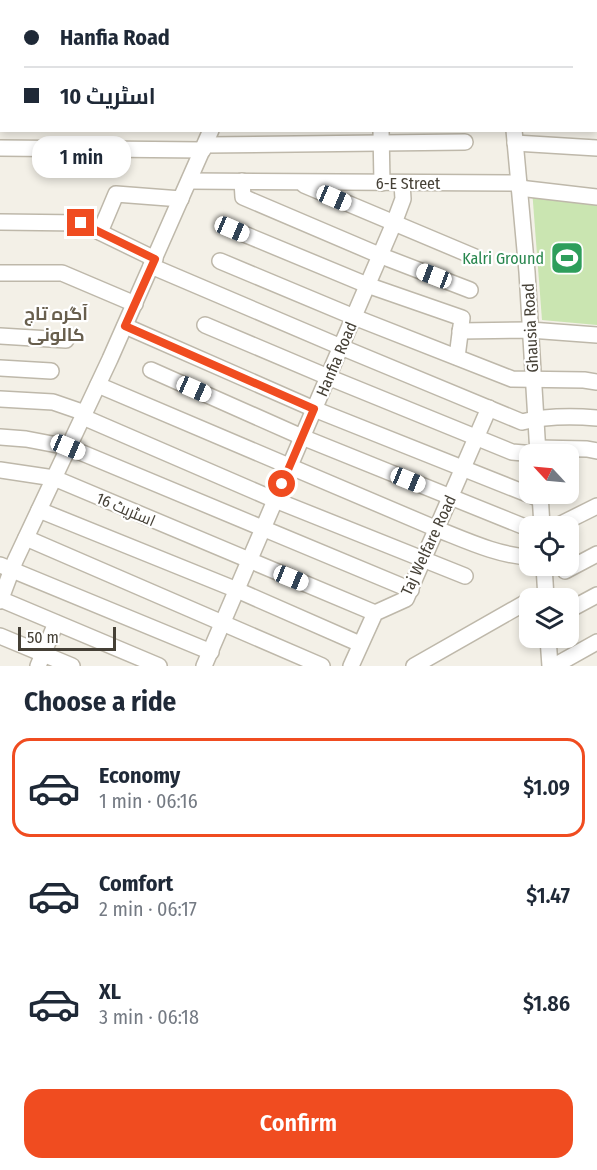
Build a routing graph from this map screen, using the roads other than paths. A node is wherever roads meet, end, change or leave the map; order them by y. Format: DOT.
graph roads {
  1 [pos="382,136"];
  2 [pos="515,137"];
  3 [pos="465,141"];
  4 [pos="206,142"];
  5 [pos="0,148"];
  6 [pos="597,148"];
  7 [pos="189,181"];
  8 [pos="242,182"];
  9 [pos="295,182"];
  10 [pos="382,183"];
  11 [pos="402,183"];
  12 [pos="519,186"];
  13 [pos="597,197"];
  14 [pos="181,199"];
  15 [pos="0,222"];
  16 [pos="394,223"];
  17 [pos="232,229"];
  18 [pos="100,232"];
  19 [pos="379,255"];
  20 [pos="475,258"];
  21 [pos="220,261"];
  22 [pos="153,262"];
  23 [pos="0,273"];
  24 [pos="367,285"];
  25 [pos="470,290"];
  26 [pos="135,304"];
  27 [pos="354,316"];
  28 [pos="205,325"];
  29 [pos="125,326"];
  30 [pos="530,330"];
  31 [pos="460,331"];
  32 [pos="597,335"];
  33 [pos="0,336"];
  34 [pos="66,340"];
  35 [pos="341,347"];
  36 [pos="457,357"];
  37 [pos="0,368"];
  38 [pos="151,370"];
  39 [pos="51,371"];
  40 [pos="328,377"];
  41 [pos="533,379"];
  42 [pos="597,382"];
  43 [pos="98,385"];
  44 [pos="0,399"];
  45 [pos="489,408"];
  46 [pos="314,409"];
  47 [pos="84,415"];
  48 [pos="597,417"];
  49 [pos="536,419"];
  50 [pos="0,437"];
  51 [pos="302,437"];
  52 [pos="476,437"];
  53 [pos="537,444"];
  54 [pos="68,447"];
  55 [pos="579,449"];
  56 [pos="597,451"];
  57 [pos="519,452"];
  58 [pos="290,467"];
  59 [pos="462,467"];
  60 [pos="0,470"];
  61 [pos="54,478"];
  62 [pos="519,488"];
  63 [pos="450,497"];
  64 [pos="275,500"];
  65 [pos="597,506"];
  66 [pos="39,510"];
  67 [pos="577,516"];
  68 [pos="519,525"];
  69 [pos="437,529"];
  70 [pos="263,530"];
  71 [pos="26,538"];
  72 [pos="597,554"];
  73 [pos="519,556"];
  74 [pos="424,560"];
  75 [pos="249,561"];
  76 [pos="579,564"];
  77 [pos="6,567"];
  78 [pos="465,576"];
  79 [pos="237,590"];
  80 [pos="411,590"];
  81 [pos="597,595"];
  82 [pos="0,600"];
  83 [pos="519,605"];
  84 [pos="579,605"];
  85 [pos="375,613"];
  86 [pos="56,623"];
  87 [pos="223,623"];
  88 [pos="0,636"];
  89 [pos="597,642"];
  90 [pos="360,644"];
  91 [pos="549,648"];
  92 [pos="208,659"];
  93 [pos="40,660"];
  94 [pos="72,666"];
  95 [pos="159,666"];
  96 [pos="322,666"];
  97 [pos="351,666"];
  98 [pos="414,666"];
  99 [pos="552,666"];
  1 -- 3 [label="street"];
  1 -- 4 [label="street"];
  1 -- 10 [label="street"];
  2 -- 6 [label="street"];
  2 -- 12 [label="street, Ghausia Road"];
  4 -- 5 [label="street"];
  4 -- 7 [label="street"];
  7 -- 8 [label="street, 6-E Street"];
  7 -- 14 [label="street"];
  8 -- 9 [label="street, 6-E Street"];
  8 -- 19 [label="street"];
  9 -- 10 [label="street, 6-E Street"];
  9 -- 16 [label="street"];
  10 -- 11 [label="street, 6-E Street"];
  11 -- 12 [label="street, 6-E Street"];
  11 -- 16 [label="street, Hanfia Road"];
  12 -- 13 [label="street, 6-E Street"];
  12 -- 30 [label="street, Ghausia Road"];
  14 -- 18 [label="street"];
  14 -- 22 [label="street"];
  15 -- 18 [label="street"];
  16 -- 19 [label="street, Hanfia Road"];
  16 -- 20 [label="street"];
  17 -- 24 [label="street"];
  18 -- 22 [label="street"];
  19 -- 24 [label="street, Hanfia Road"];
  19 -- 25 [label="street"];
  21 -- 27 [label="street"];
  22 -- 26 [label="street"];
  22 -- 35 [label="street"];
  23 -- 26 [label="street"];
  24 -- 27 [label="street, Hanfia Road"];
  24 -- 31 [label="street"];
  26 -- 29 [label="street"];
  27 -- 35 [label="street, Hanfia Road"];
  27 -- 36 [label="street"];
  28 -- 40 [label="street"];
  29 -- 43 [label="street"];
  29 -- 46 [label="street"];
  30 -- 31 [label="street"];
  30 -- 32 [label="street"];
  30 -- 41 [label="street, Ghausia Road"];
  31 -- 36 [label="street"];
  33 -- 34 [label="street"];
  35 -- 40 [label="street, Hanfia Road"];
  35 -- 45 [label="street"];
  36 -- 41 [label="street"];
  37 -- 39 [label="street"];
  38 -- 51 [label="street"];
  40 -- 46 [label="street, Hanfia Road"];
  40 -- 52 [label="street"];
  41 -- 42 [label="street"];
  41 -- 49 [label="street, Ghausia Road"];
  43 -- 47 [label="street"];
  43 -- 58 [label="street"];
  44 -- 47 [label="street"];
  45 -- 49 [label="street"];
  45 -- 52 [label="street, Taj Welfare Road"];
  46 -- 51 [label="street, Hanfia Road"];
  46 -- 59 [label="street"];
  47 -- 54 [label="street"];
  47 -- 64 [label="street"];
  48 -- 49 [label="street"];
  49 -- 53 [label="street, Ghausia Road"];
  50 -- 54 [label="street"];
  51 -- 58 [label="street, Hanfia Road"];
  51 -- 63 [label="street"];
  52 -- 57 [label="street"];
  52 -- 59 [label="street, Taj Welfare Road"];
  54 -- 61 [label="street"];
  54 -- 70 [label="street"];
  55 -- 56 [label="street"];
  58 -- 64 [label="street, Hanfia Road"];
  58 -- 69 [label="street"];
  59 -- 62 [label="street"];
  59 -- 63 [label="street, Taj Welfare Road"];
  60 -- 61 [label="street, اسٹریٹ 16"];
  61 -- 66 [label="street"];
  61 -- 75 [label="street, اسٹریٹ 16"];
  63 -- 68 [label="street"];
  63 -- 69 [label="street, Taj Welfare Road"];
  64 -- 70 [label="street, Hanfia Road"];
  64 -- 74 [label="street"];
  65 -- 67 [label="street"];
  66 -- 71 [label="street"];
  66 -- 79 [label="street"];
  69 -- 73 [label="street"];
  69 -- 74 [label="street, Taj Welfare Road"];
  70 -- 75 [label="street, Hanfia Road"];
  70 -- 80 [label="street"];
  71 -- 77 [label="street"];
  71 -- 87 [label="street"];
  72 -- 76 [label="street"];
  74 -- 78 [label="street"];
  74 -- 80 [label="street, Taj Welfare Road"];
  75 -- 79 [label="street, Hanfia Road"];
  75 -- 85 [label="street, اسٹریٹ 16"];
  77 -- 82 [label="street"];
  77 -- 92 [label="street"];
  79 -- 87 [label="street, Hanfia Road"];
  79 -- 90 [label="street"];
  80 -- 85 [label="street, Taj Welfare Road"];
  81 -- 84 [label="street"];
  82 -- 86 [label="street"];
  83 -- 98 [label="street"];
  85 -- 90 [label="street"];
  86 -- 93 [label="street"];
  86 -- 95 [label="street"];
  87 -- 92 [label="street, Hanfia Road"];
  87 -- 96 [label="street"];
  88 -- 93 [label="street"];
  89 -- 99 [label="street"];
  90 -- 97 [label="street"];
  91 -- 99 [label="street"];
  93 -- 94 [label="street"];
}
